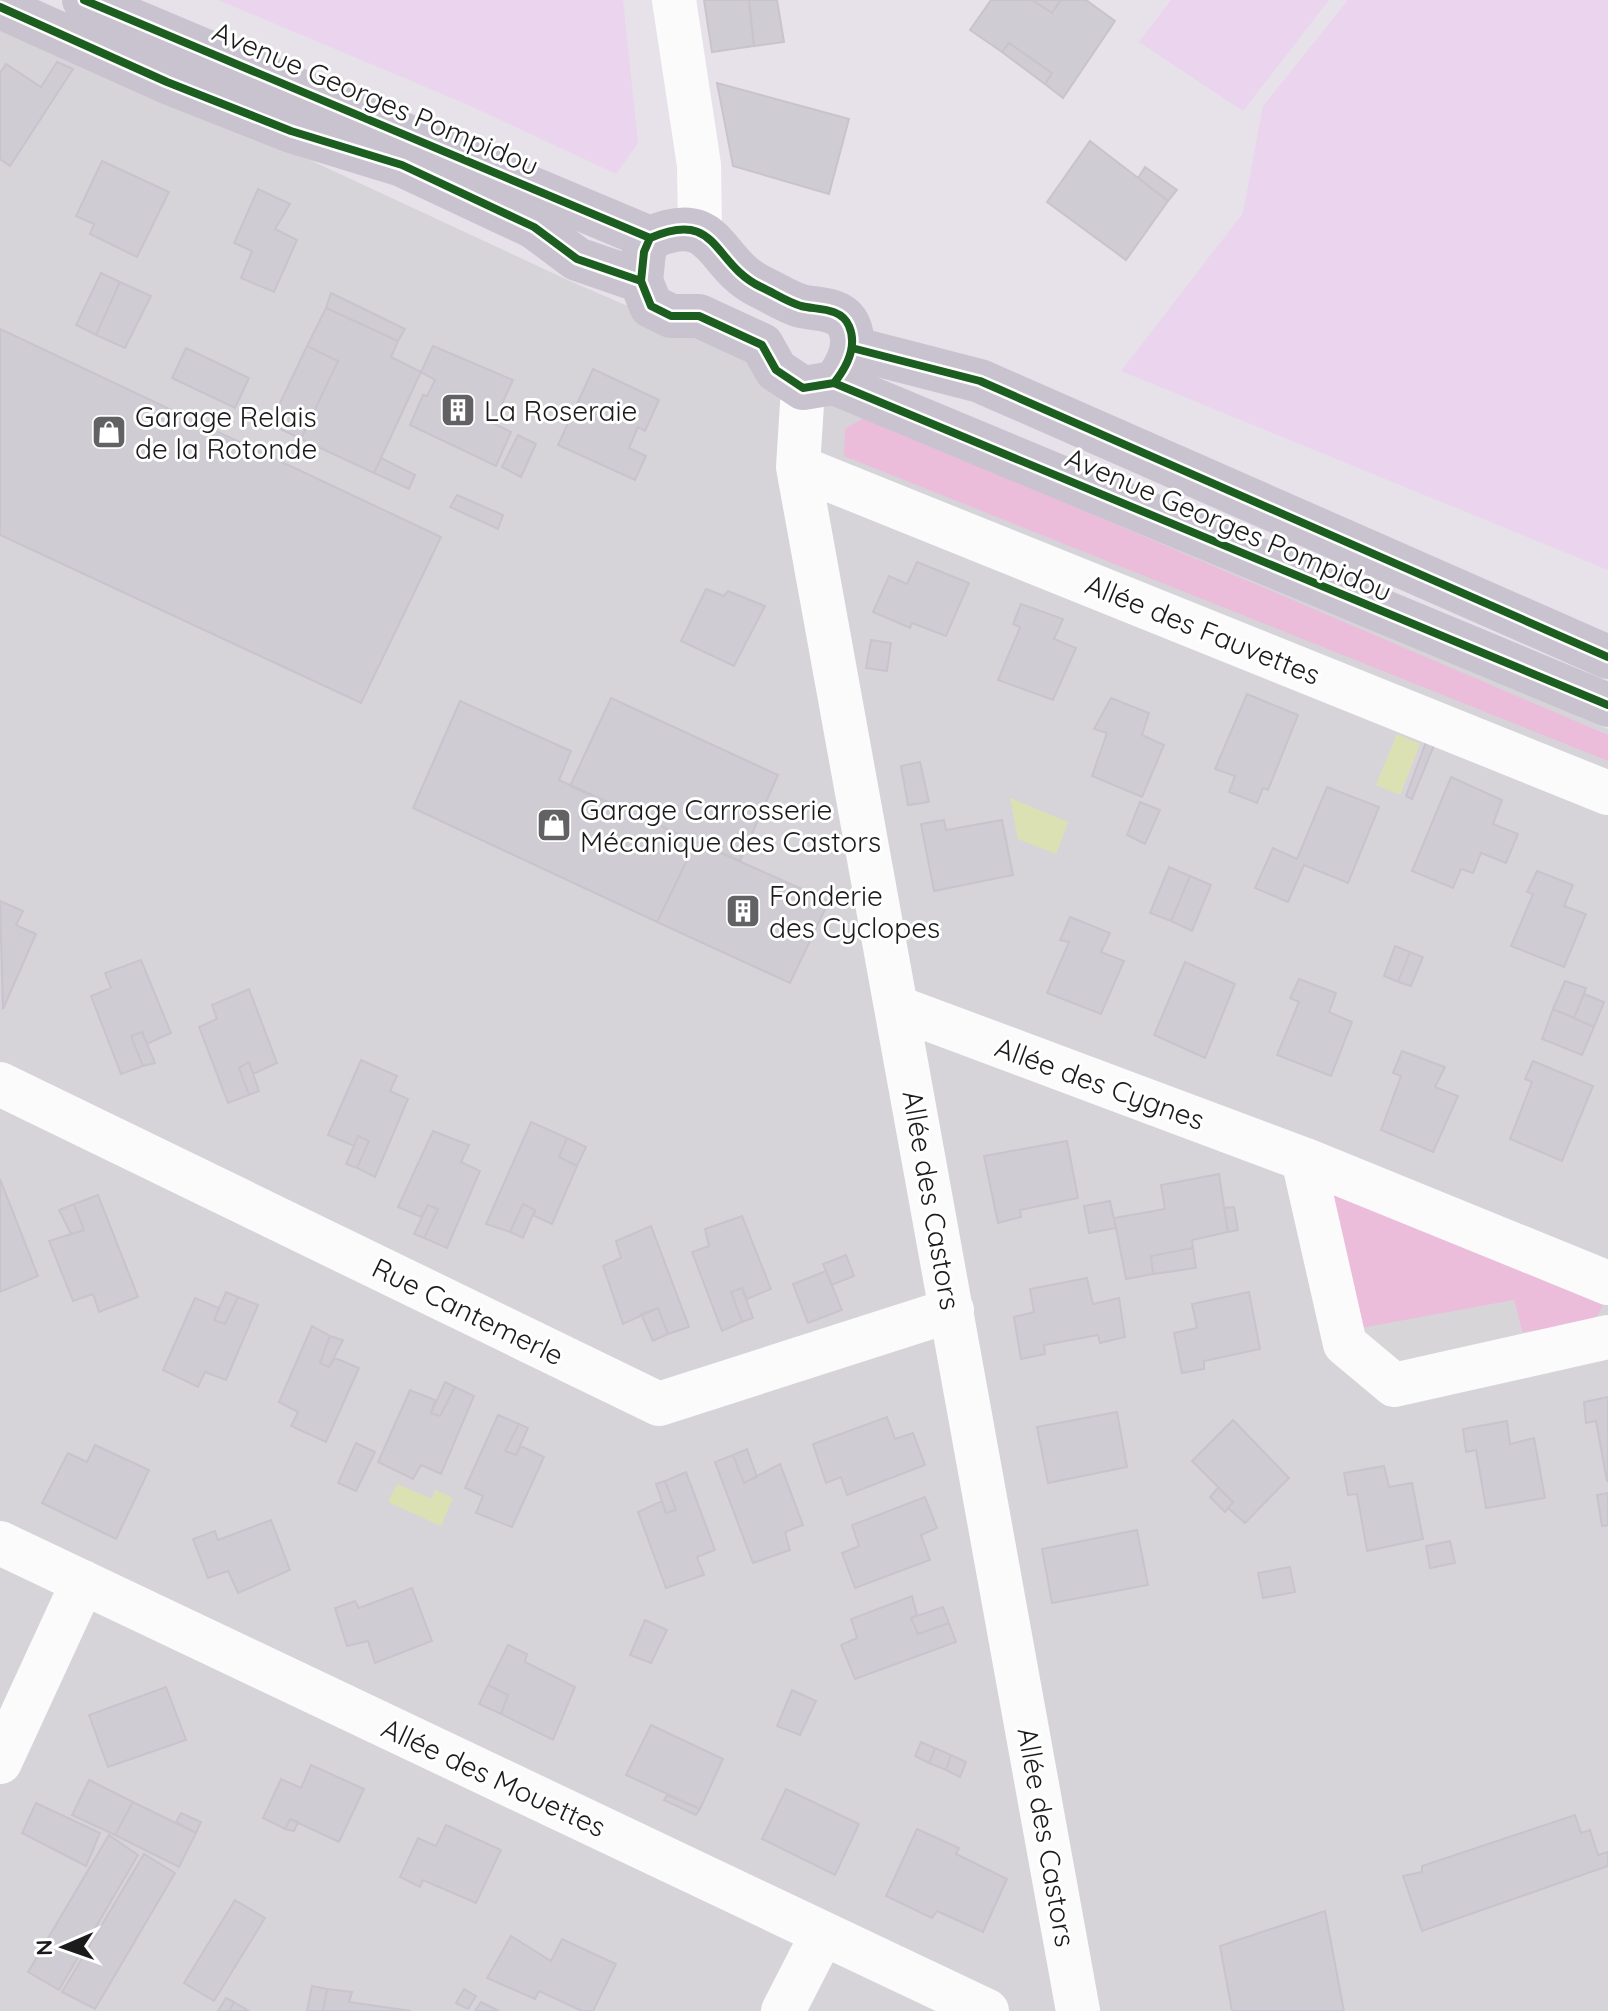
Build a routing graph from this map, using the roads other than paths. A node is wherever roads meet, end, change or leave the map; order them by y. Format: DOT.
graph roads {
  1 [pos="84,0"];
  2 [pos="674,0"];
  3 [pos="0,7"];
  4 [pos="700,231"];
  5 [pos="650,238"];
  6 [pos="641,281"];
  7 [pos="830,373"];
  8 [pos="798,467"];
  9 [pos="1608,657"];
  10 [pos="1608,705"];
  11 [pos="1608,793"];
  12 [pos="896,1007"];
  13 [pos="0,1084"];
  14 [pos="1303,1159"];
  15 [pos="1608,1283"];
  16 [pos="952,1310"];
  17 [pos="1608,1337"];
  18 [pos="0,1543"];
  19 [pos="83,1582"];
  20 [pos="0,1762"];
  21 [pos="823,1933"];
  22 [pos="783,2011"];
  23 [pos="987,2011"];
  24 [pos="1078,2011"];
  1 -- 5 [label="main road, Avenue Georges Pompidou"];
  2 -- 4 [label="street"];
  3 -- 6 [label="main road, Avenue Georges Pompidou"];
  4 -- 5 [label="main road"];
  4 -- 7 [label="main road"];
  5 -- 6 [label="main road"];
  6 -- 7 [label="main road, Avenue Georges Pompidou"];
  7 -- 8 [label="street, Allée des Castors"];
  7 -- 9 [label="main road, Avenue Georges Pompidou"];
  7 -- 10 [label="main road, Avenue Georges Pompidou"];
  8 -- 11 [label="street, Allée des Fauvettes"];
  8 -- 12 [label="street, Allée des Castors"];
  12 -- 14 [label="street, Allée des Cygnes"];
  12 -- 16 [label="street, Allée des Castors"];
  13 -- 16 [label="street, Rue Cantemerle"];
  14 -- 15 [label="street, Allée des Cygnes"];
  14 -- 17 [label="street"];
  16 -- 24 [label="street, Allée des Castors"];
  18 -- 19 [label="street, Allée des Mouettes"];
  19 -- 20 [label="street"];
  19 -- 21 [label="street, Allée des Mouettes"];
  21 -- 22 [label="street"];
  21 -- 23 [label="street, Allée des Mouettes"];
}
